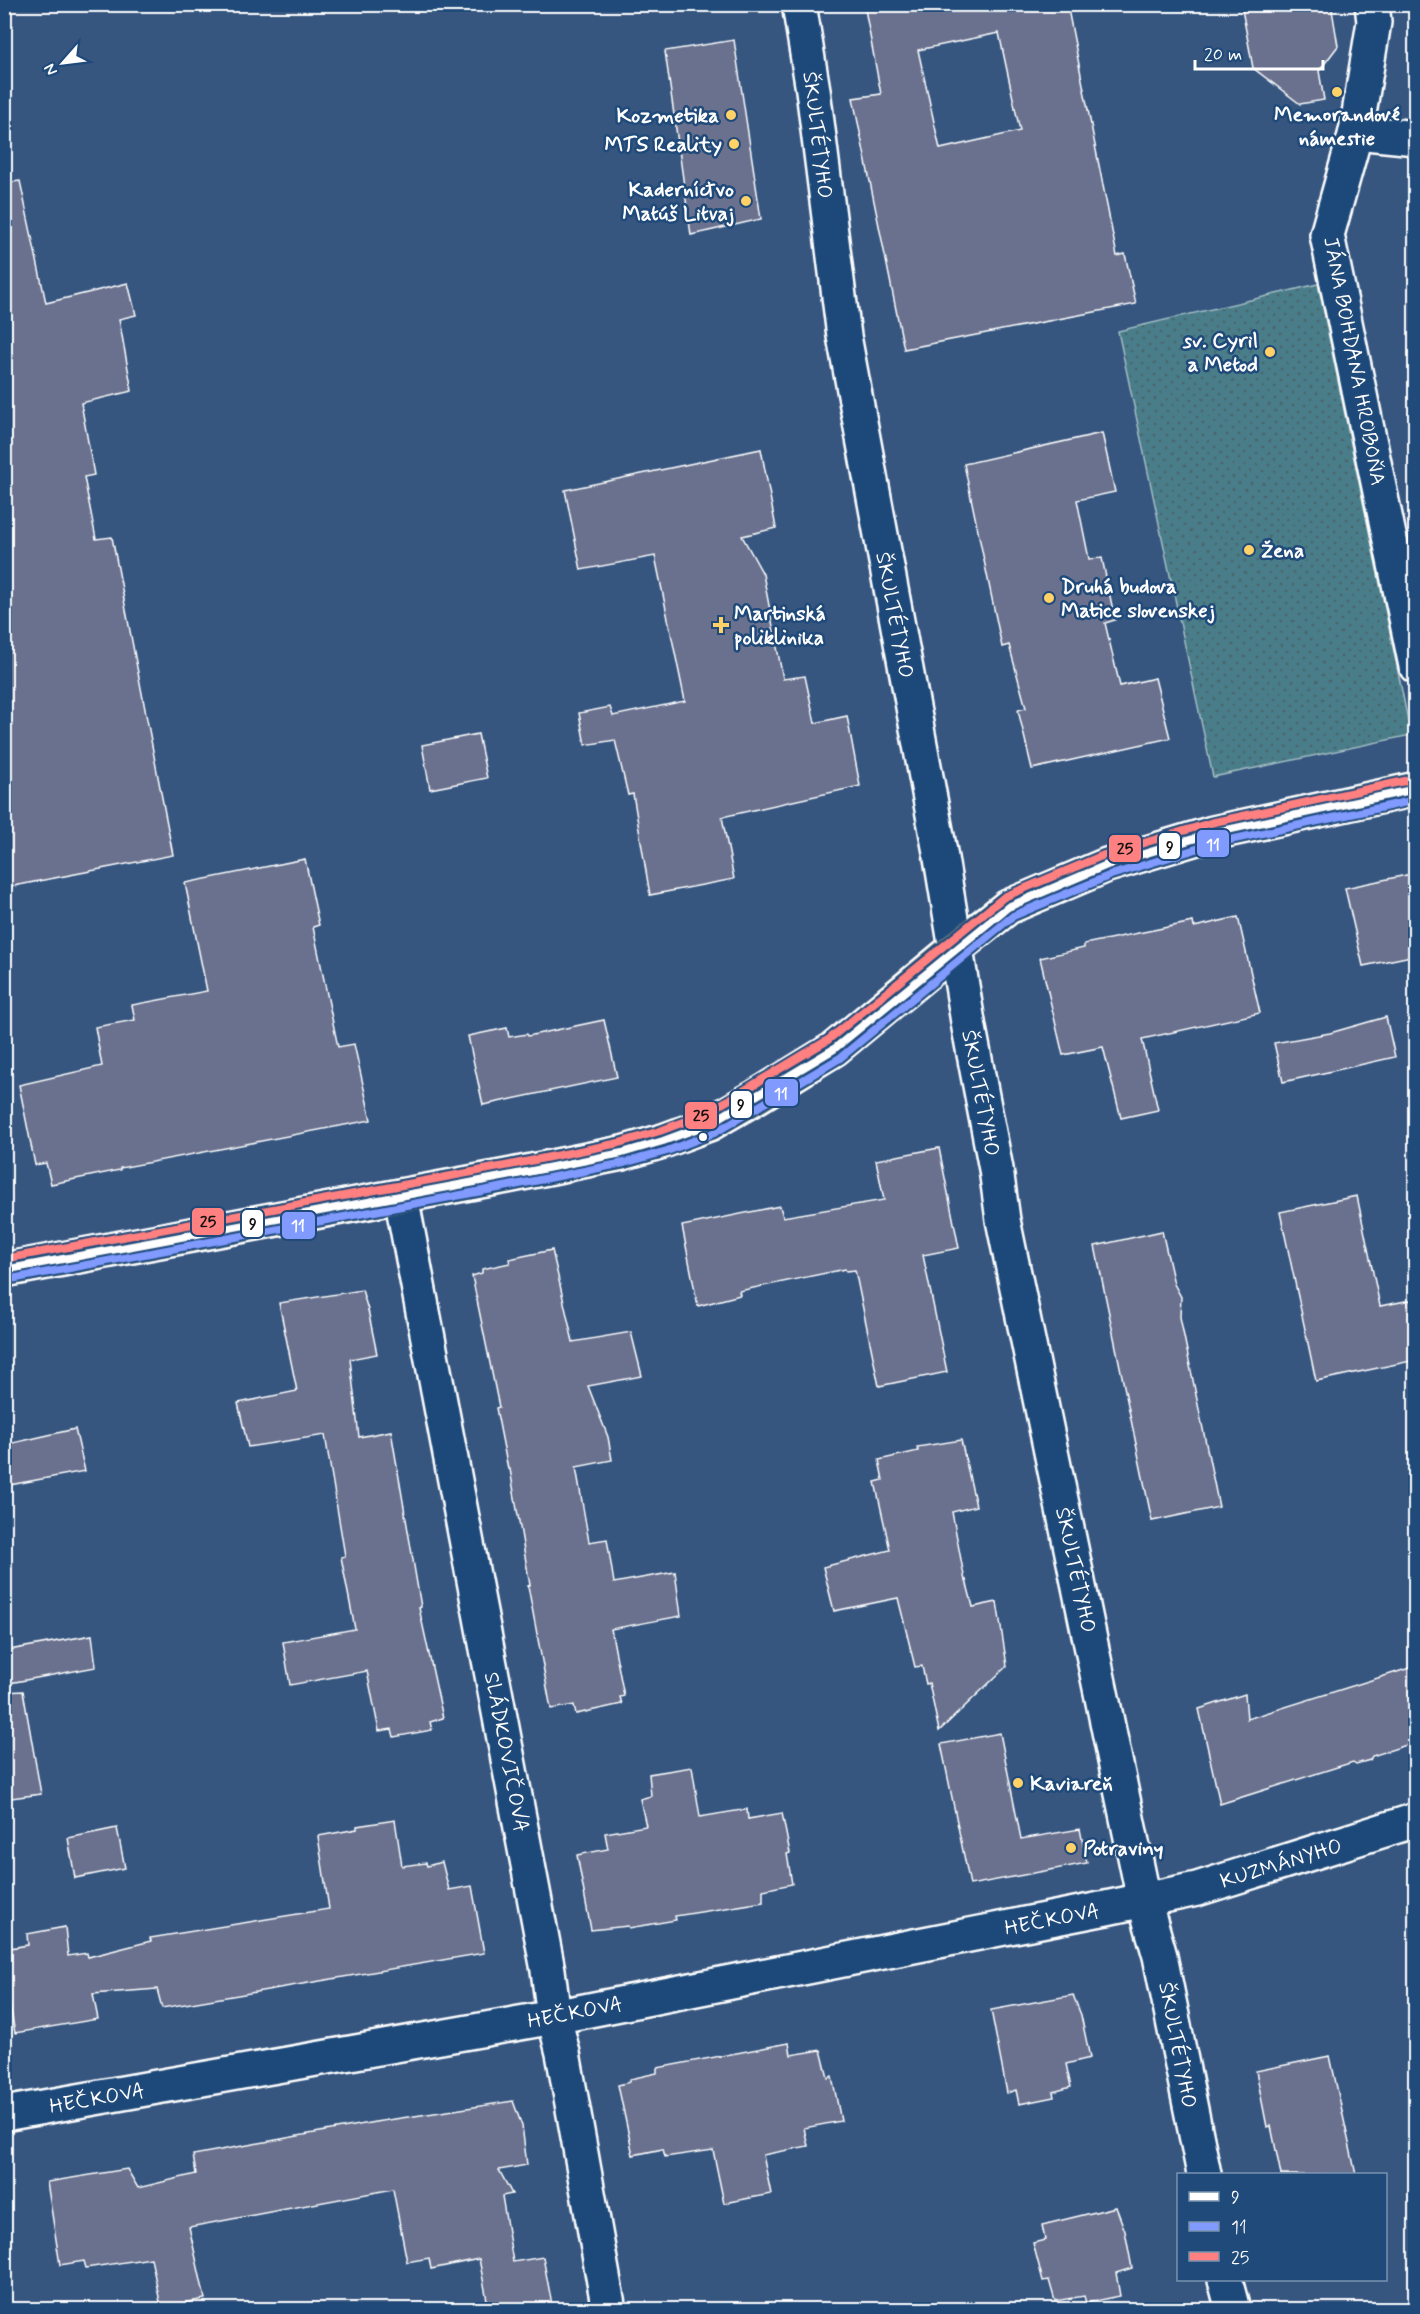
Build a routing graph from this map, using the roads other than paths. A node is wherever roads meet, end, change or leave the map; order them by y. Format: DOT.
graph roads {
  1 [pos="799,4"];
  2 [pos="1373,13"];
  3 [pos="1356,132"];
  4 [pos="1416,138"];
  5 [pos="1416,666"];
  6 [pos="1416,789"];
  7 [pos="956,948"];
  8 [pos="401,1196"];
  9 [pos="4,1270"];
  10 [pos="1416,1820"];
  11 [pos="1144,1900"];
  12 [pos="554,2016"];
  13 [pos="4,2114"];
  14 [pos="1204,2173"];
  15 [pos="1224,2281"];
  16 [pos="1224,2281"];
  17 [pos="609,2310"];
  18 [pos="1226,2310"];
  19 [pos="1233,2310"];
  1 -- 7 [label="street, ŠKULTÉTYHO"];
  2 -- 3 [label="street, JÁNA BOHDANA HROBOŇA"];
  3 -- 4 [label="street"];
  3 -- 5 [label="street, JÁNA BOHDANA HROBOŇA"];
  6 -- 7 [label="main road"];
  7 -- 8 [label="main road"];
  7 -- 11 [label="street, ŠKULTÉTYHO"];
  8 -- 9 [label="main road"];
  8 -- 12 [label="street, SLÁDKOVIČOVA"];
  10 -- 11 [label="street, KUZMÁNYHO"];
  11 -- 12 [label="street, HEČKOVA"];
  11 -- 14 [label="street, ŠKULTÉTYHO"];
  12 -- 13 [label="street, HEČKOVA"];
  12 -- 17 [label="street, SLÁDKOVIČOVA"];
  15 -- 18 [label="street"];
  16 -- 19 [label="street"];
}
